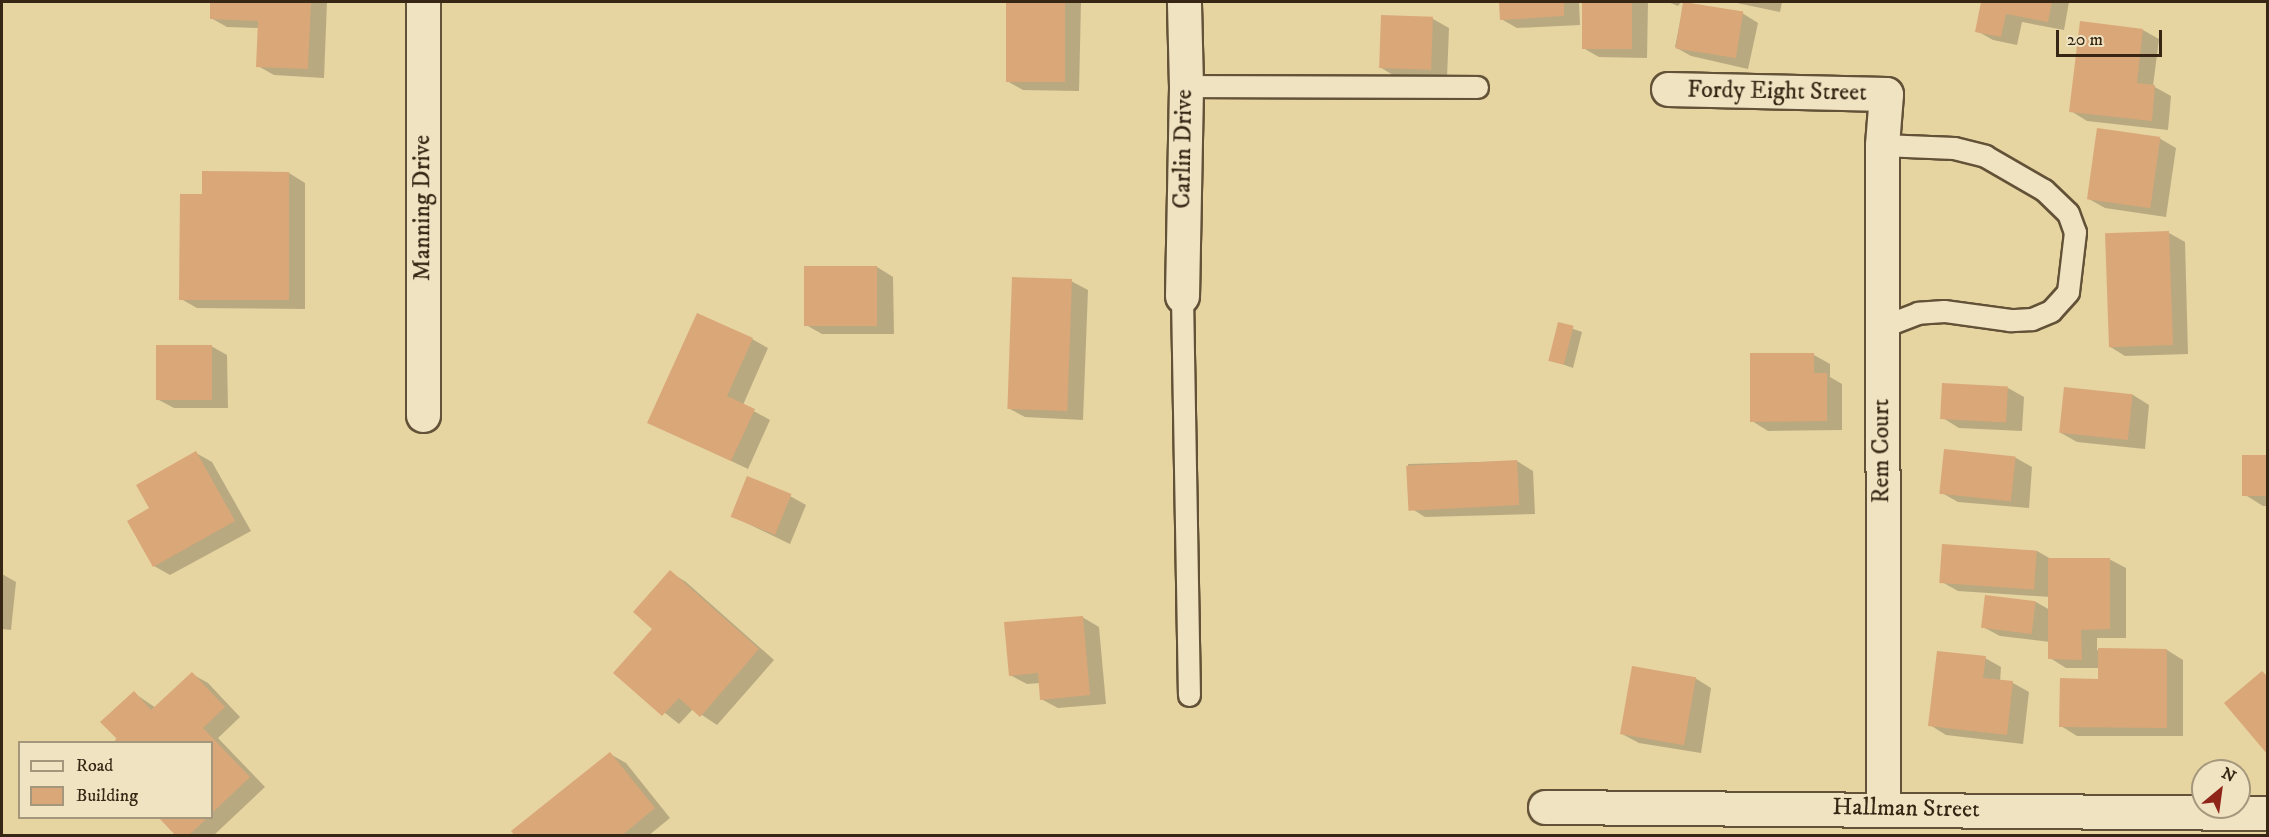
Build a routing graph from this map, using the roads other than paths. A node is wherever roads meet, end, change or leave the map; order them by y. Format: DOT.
graph roads {
  1 [pos="423,2"];
  2 [pos="1184,2"];
  3 [pos="1186,86"];
  4 [pos="1478,87"];
  5 [pos="1668,89"];
  6 [pos="1886,94"];
  7 [pos="1882,145"];
  8 [pos="1182,296"];
  9 [pos="1882,327"];
  10 [pos="423,415"];
  11 [pos="1189,695"];
  12 [pos="1545,807"];
  13 [pos="1882,809"];
  14 [pos="2268,813"];
  1 -- 10 [label="street, Manning Drive"];
  2 -- 3 [label="street, Carlin Drive"];
  3 -- 4 [label="lane"];
  3 -- 8 [label="street, Carlin Drive"];
  5 -- 6 [label="street, Fordy Eight Street"];
  6 -- 7 [label="street, Rem Court"];
  7 -- 9 [label="street, Rem Court"];
  7 -- 9 [label="lane"];
  8 -- 11 [label="lane"];
  9 -- 13 [label="street, Rem Court"];
  12 -- 13 [label="street, Hallman Street"];
  13 -- 14 [label="street, Hallman Street"];
}
